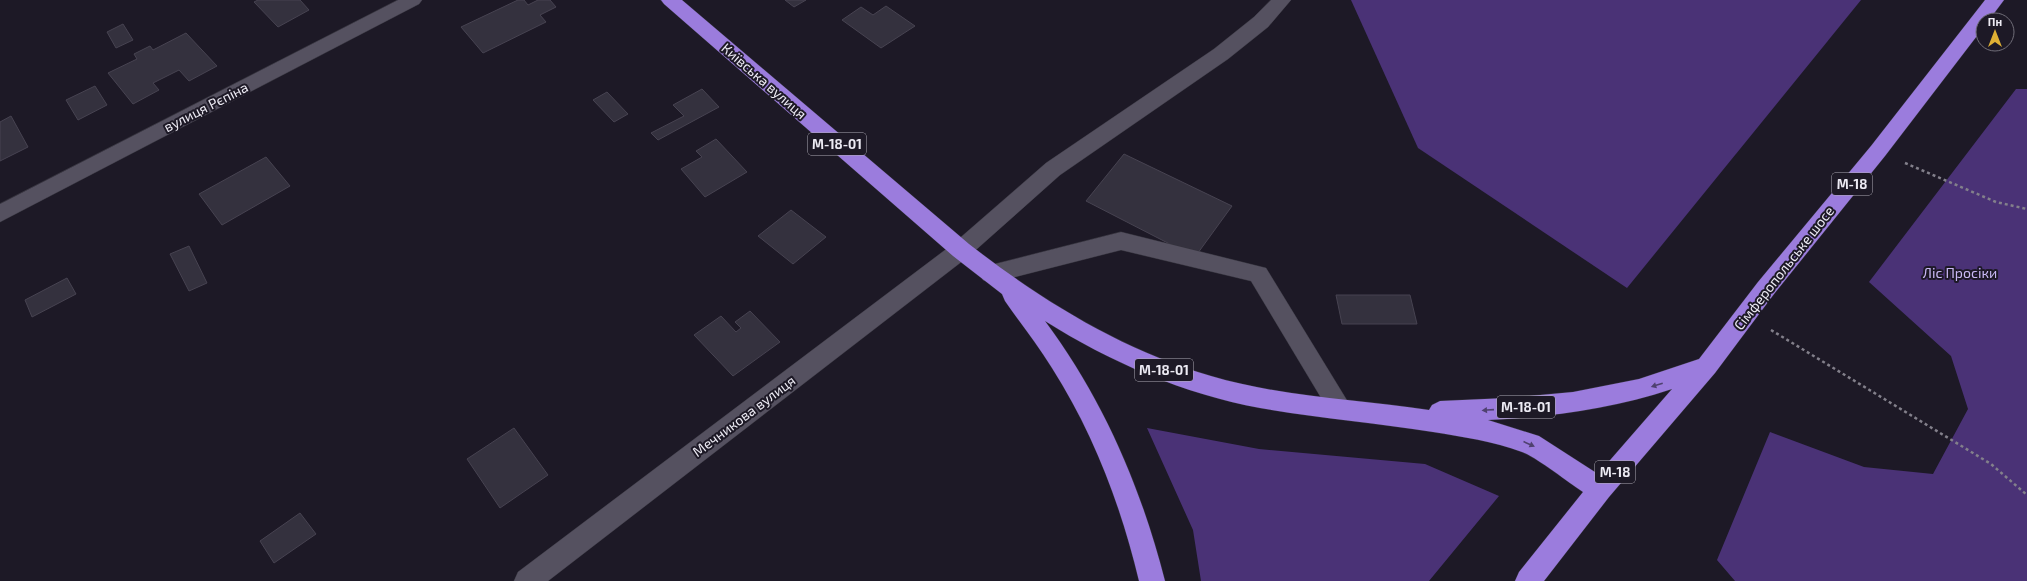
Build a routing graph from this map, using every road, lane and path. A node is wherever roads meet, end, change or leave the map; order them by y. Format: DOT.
graph roads {
  1 [pos="413,0"];
  2 [pos="670,0"];
  3 [pos="1282,0"];
  4 [pos="1995,0"];
  5 [pos="1878,151"];
  6 [pos="2027,210"];
  7 [pos="0,214"];
  8 [pos="961,250"];
  9 [pos="999,280"];
  10 [pos="1746,315"];
  11 [pos="1707,366"];
  12 [pos="1340,409"];
  13 [pos="1600,489"];
  14 [pos="2027,495"];
  15 [pos="527,581"];
  16 [pos="1152,581"];
  17 [pos="1528,581"];
  1 -- 7 [label="street, вулиця Рєпіна"];
  2 -- 8 [label="highway, Київська вулиця / М-18-01"];
  3 -- 8 [label="street, Мечникова вулиця"];
  4 -- 5 [label="highway, Сімферопольське шосе / М-18"];
  5 -- 6 [label="path"];
  5 -- 10 [label="highway, Сімферопольське шосе / М-18"];
  8 -- 9 [label="highway, Київська вулиця / М-18-01"];
  8 -- 15 [label="street, Мечникова вулиця"];
  9 -- 12 [label="highway, М-18-01"];
  9 -- 12 [label="street"];
  9 -- 16 [label="highway, М-18-01"];
  10 -- 11 [label="highway, Сімферопольське шосе / М-18"];
  10 -- 14 [label="path"];
  11 -- 12 [label="highway, М-18-01, one-way"];
  11 -- 13 [label="highway, М-18"];
  12 -- 13 [label="highway, М-18-01, one-way"];
  13 -- 17 [label="highway, М-18"];
}
